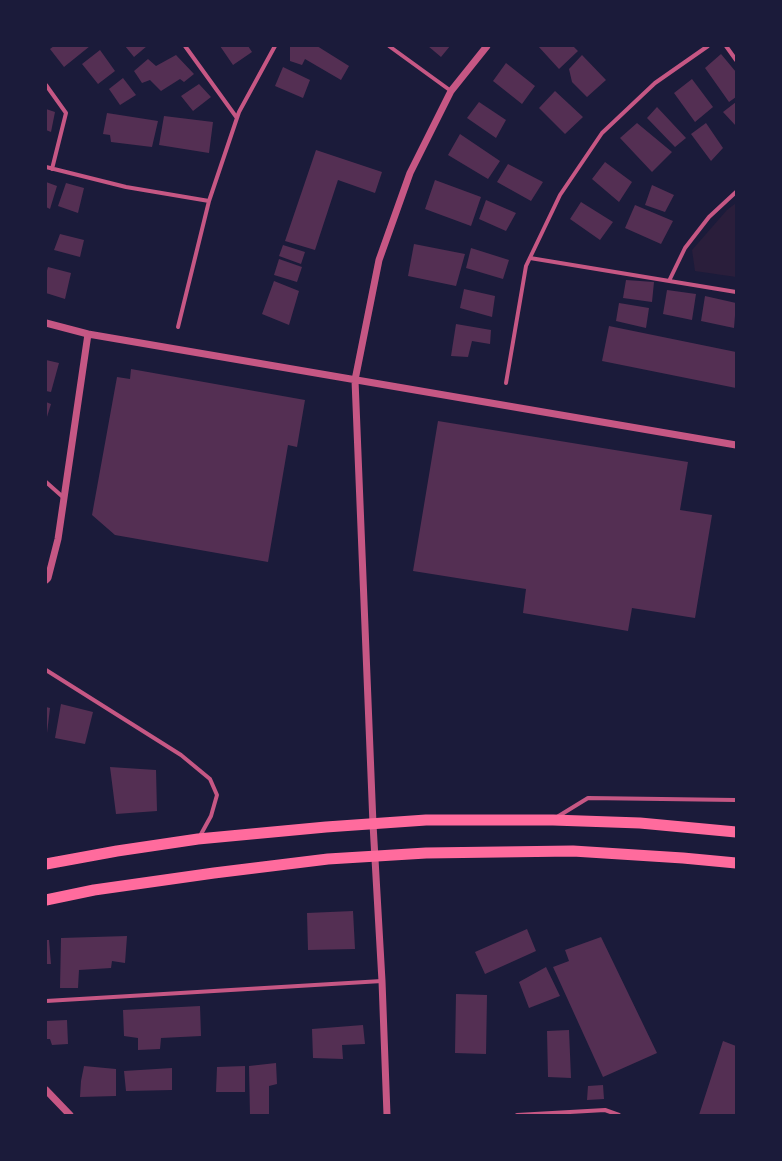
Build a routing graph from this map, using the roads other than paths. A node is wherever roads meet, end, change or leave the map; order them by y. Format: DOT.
graph roads {
  1 [pos="185,46"];
  2 [pos="275,46"];
  3 [pos="389,46"];
  4 [pos="487,46"];
  5 [pos="708,46"];
  6 [pos="726,46"];
  7 [pos="736,60"];
  8 [pos="46,85"];
  9 [pos="451,91"];
  10 [pos="237,118"];
  11 [pos="46,167"];
  12 [pos="52,169"];
  13 [pos="736,192"];
  14 [pos="209,201"];
  15 [pos="530,258"];
  16 [pos="669,281"];
  17 [pos="736,292"];
  18 [pos="46,323"];
  19 [pos="178,327"];
  20 [pos="88,334"];
  21 [pos="355,380"];
  22 [pos="506,382"];
  23 [pos="736,445"];
  24 [pos="46,482"];
  25 [pos="64,498"];
  26 [pos="46,580"];
  27 [pos="46,670"];
  28 [pos="736,800"];
  29 [pos="553,820"];
  30 [pos="374,824"];
  31 [pos="736,832"];
  32 [pos="198,839"];
  33 [pos="376,856"];
  34 [pos="736,863"];
  35 [pos="46,864"];
  36 [pos="46,900"];
  37 [pos="382,981"];
  38 [pos="46,1001"];
  39 [pos="46,1090"];
  40 [pos="605,1113"];
  41 [pos="70,1115"];
  42 [pos="387,1115"];
  43 [pos="517,1115"];
  44 [pos="619,1115"];
  1 -- 10 [label="street"];
  2 -- 10 [label="street"];
  3 -- 9 [label="street"];
  4 -- 9 [label="street"];
  5 -- 15 [label="street"];
  6 -- 7 [label="street"];
  8 -- 12 [label="street"];
  9 -- 21 [label="street"];
  10 -- 14 [label="street"];
  11 -- 12 [label="street"];
  12 -- 14 [label="street"];
  13 -- 16 [label="street"];
  14 -- 19 [label="street"];
  15 -- 16 [label="street"];
  15 -- 22 [label="street"];
  16 -- 17 [label="street"];
  18 -- 20 [label="street"];
  20 -- 21 [label="street"];
  20 -- 25 [label="street"];
  21 -- 23 [label="street"];
  21 -- 30 [label="street"];
  24 -- 25 [label="street"];
  25 -- 26 [label="street"];
  27 -- 32 [label="street"];
  28 -- 29 [label="street"];
  29 -- 30 [label="highway"];
  29 -- 31 [label="highway"];
  30 -- 32 [label="highway"];
  30 -- 33 [label="street"];
  32 -- 35 [label="highway"];
  33 -- 34 [label="highway"];
  33 -- 36 [label="highway"];
  33 -- 37 [label="street"];
  37 -- 38 [label="street"];
  37 -- 42 [label="street"];
  39 -- 41 [label="street"];
  40 -- 43 [label="street"];
  40 -- 44 [label="street"];
}
